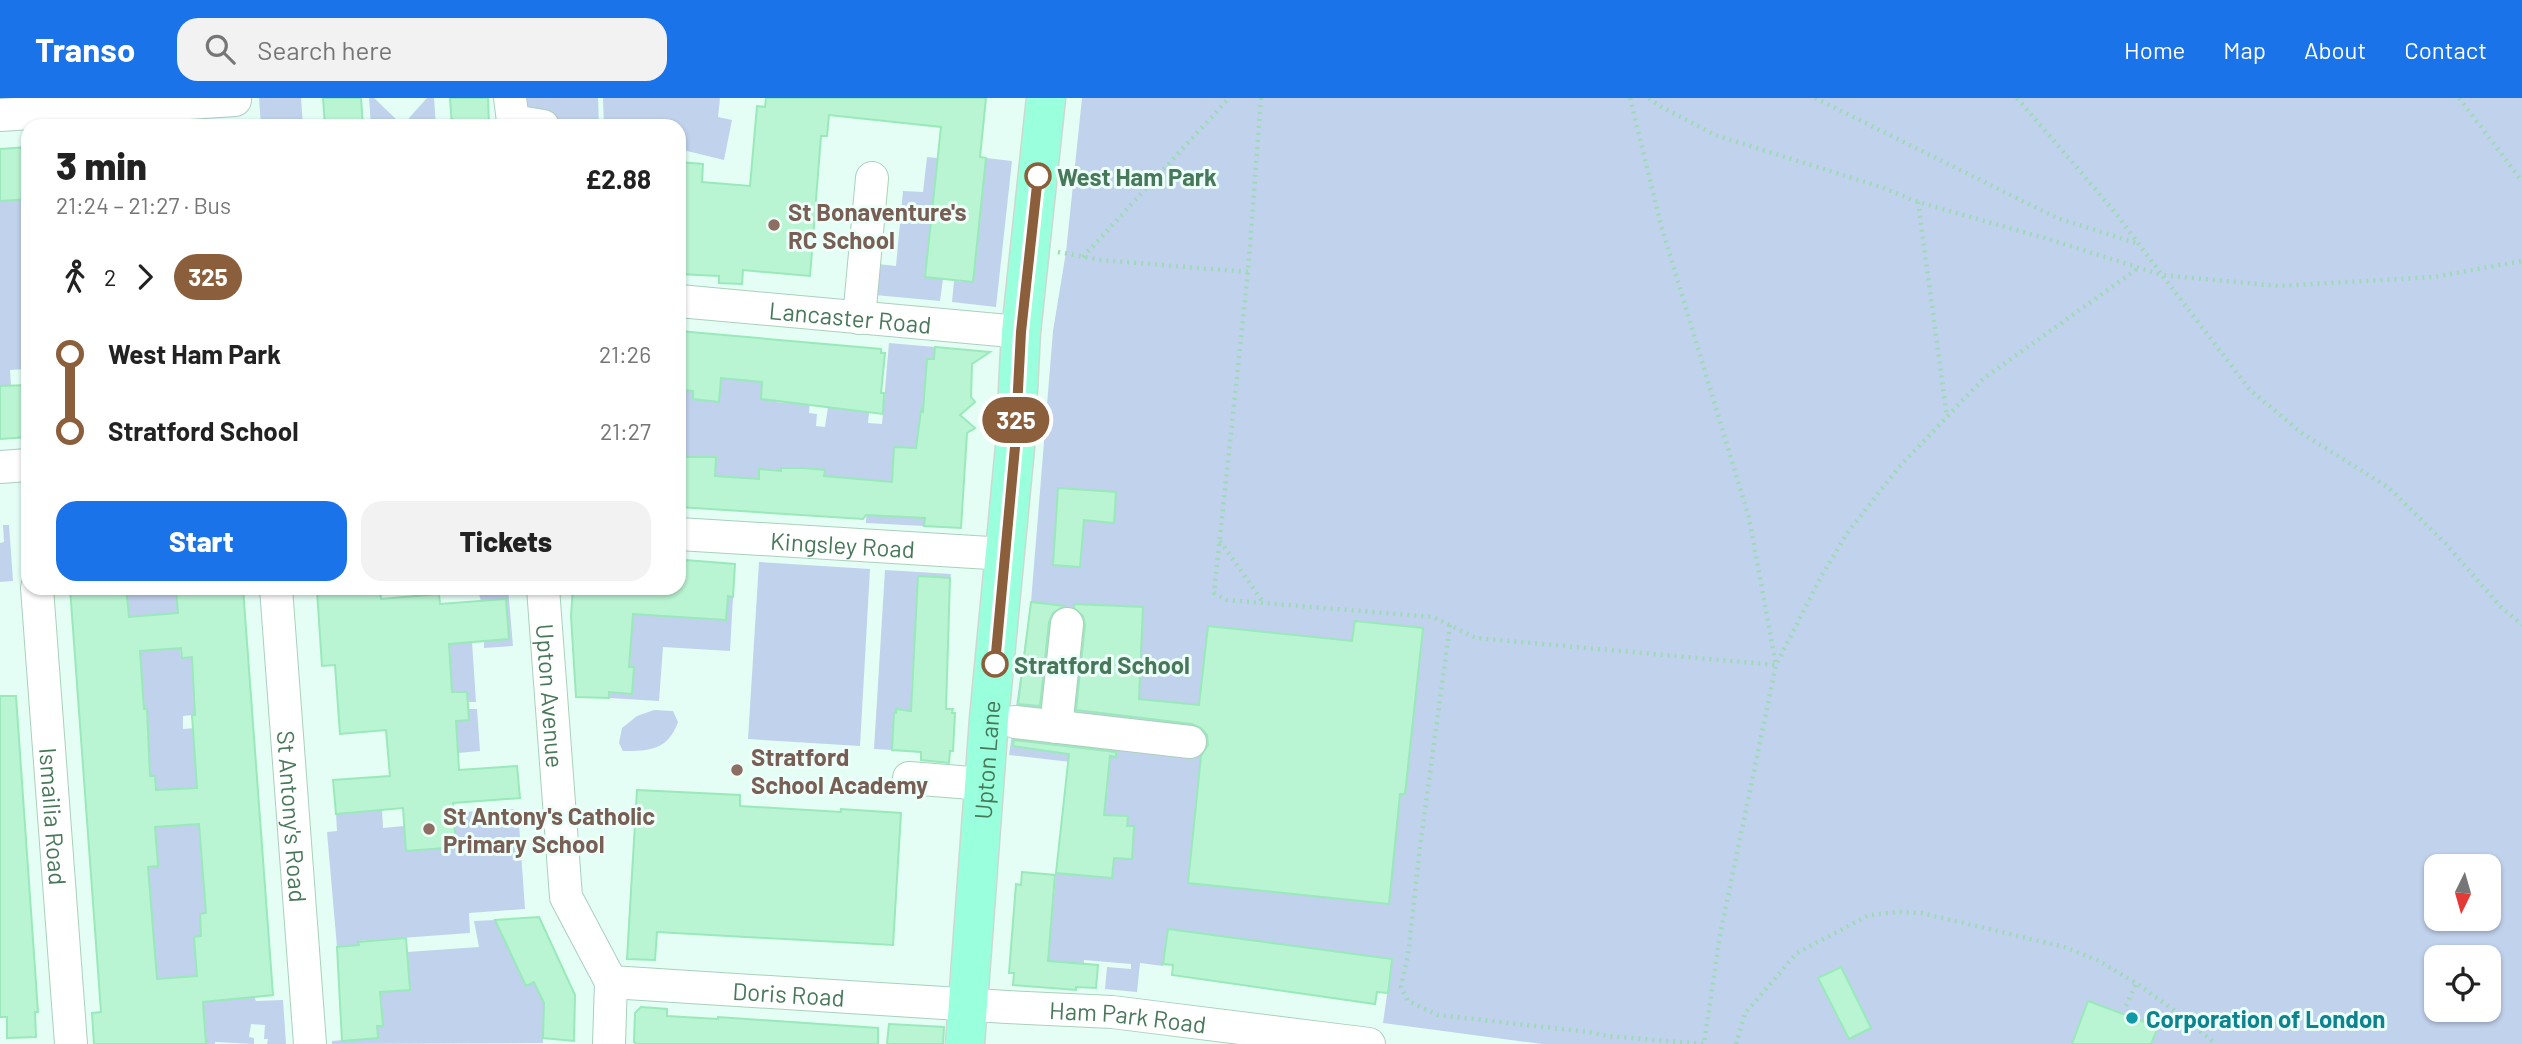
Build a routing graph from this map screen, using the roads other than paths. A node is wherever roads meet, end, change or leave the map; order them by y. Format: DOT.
graph roads {
  1 [pos="510,98"];
  2 [pos="1046,98"];
  3 [pos="236,107"];
  4 [pos="0,115"];
  5 [pos="513,119"];
  6 [pos="872,178"];
  7 [pos="686,302"];
  8 [pos="859,318"];
  9 [pos="1021,332"];
  10 [pos="21,466"];
  11 [pos="0,467"];
  12 [pos="686,534"];
  13 [pos="1006,554"];
  14 [pos="38,595"];
  15 [pos="277,595"];
  16 [pos="544,595"];
  17 [pos="1067,624"];
  18 [pos="1015,722"];
  19 [pos="1056,727"];
  20 [pos="1191,742"];
  21 [pos="909,778"];
  22 [pos="984,784"];
  23 [pos="611,982"];
  24 [pos="968,1004"];
  25 [pos="71,1044"];
  26 [pos="310,1044"];
  27 [pos="609,1044"];
  28 [pos="965,1044"];
  29 [pos="1369,1044"];
  1 -- 5 [label="street"];
  2 -- 9 [label="main road, Upton Lane"];
  3 -- 4 [label="street"];
  6 -- 8 [label="street"];
  7 -- 8 [label="street, Lancaster Road"];
  8 -- 9 [label="street, Lancaster Road"];
  9 -- 13 [label="main road, Upton Lane"];
  10 -- 11 [label="street"];
  12 -- 13 [label="street, Kingsley Road"];
  13 -- 22 [label="main road, Upton Lane"];
  14 -- 25 [label="street, Ismailia Road"];
  15 -- 26 [label="street, St Antony's Road"];
  16 -- 23 [label="street, Upton Avenue"];
  17 -- 19 [label="street"];
  18 -- 19 [label="street"];
  19 -- 20 [label="street"];
  21 -- 22 [label="street"];
  22 -- 24 [label="main road, Upton Lane"];
  23 -- 24 [label="street, Doris Road"];
  23 -- 27 [label="street, Upton Avenue"];
  24 -- 28 [label="main road, Upton Lane"];
  24 -- 29 [label="street, Ham Park Road"];
}
